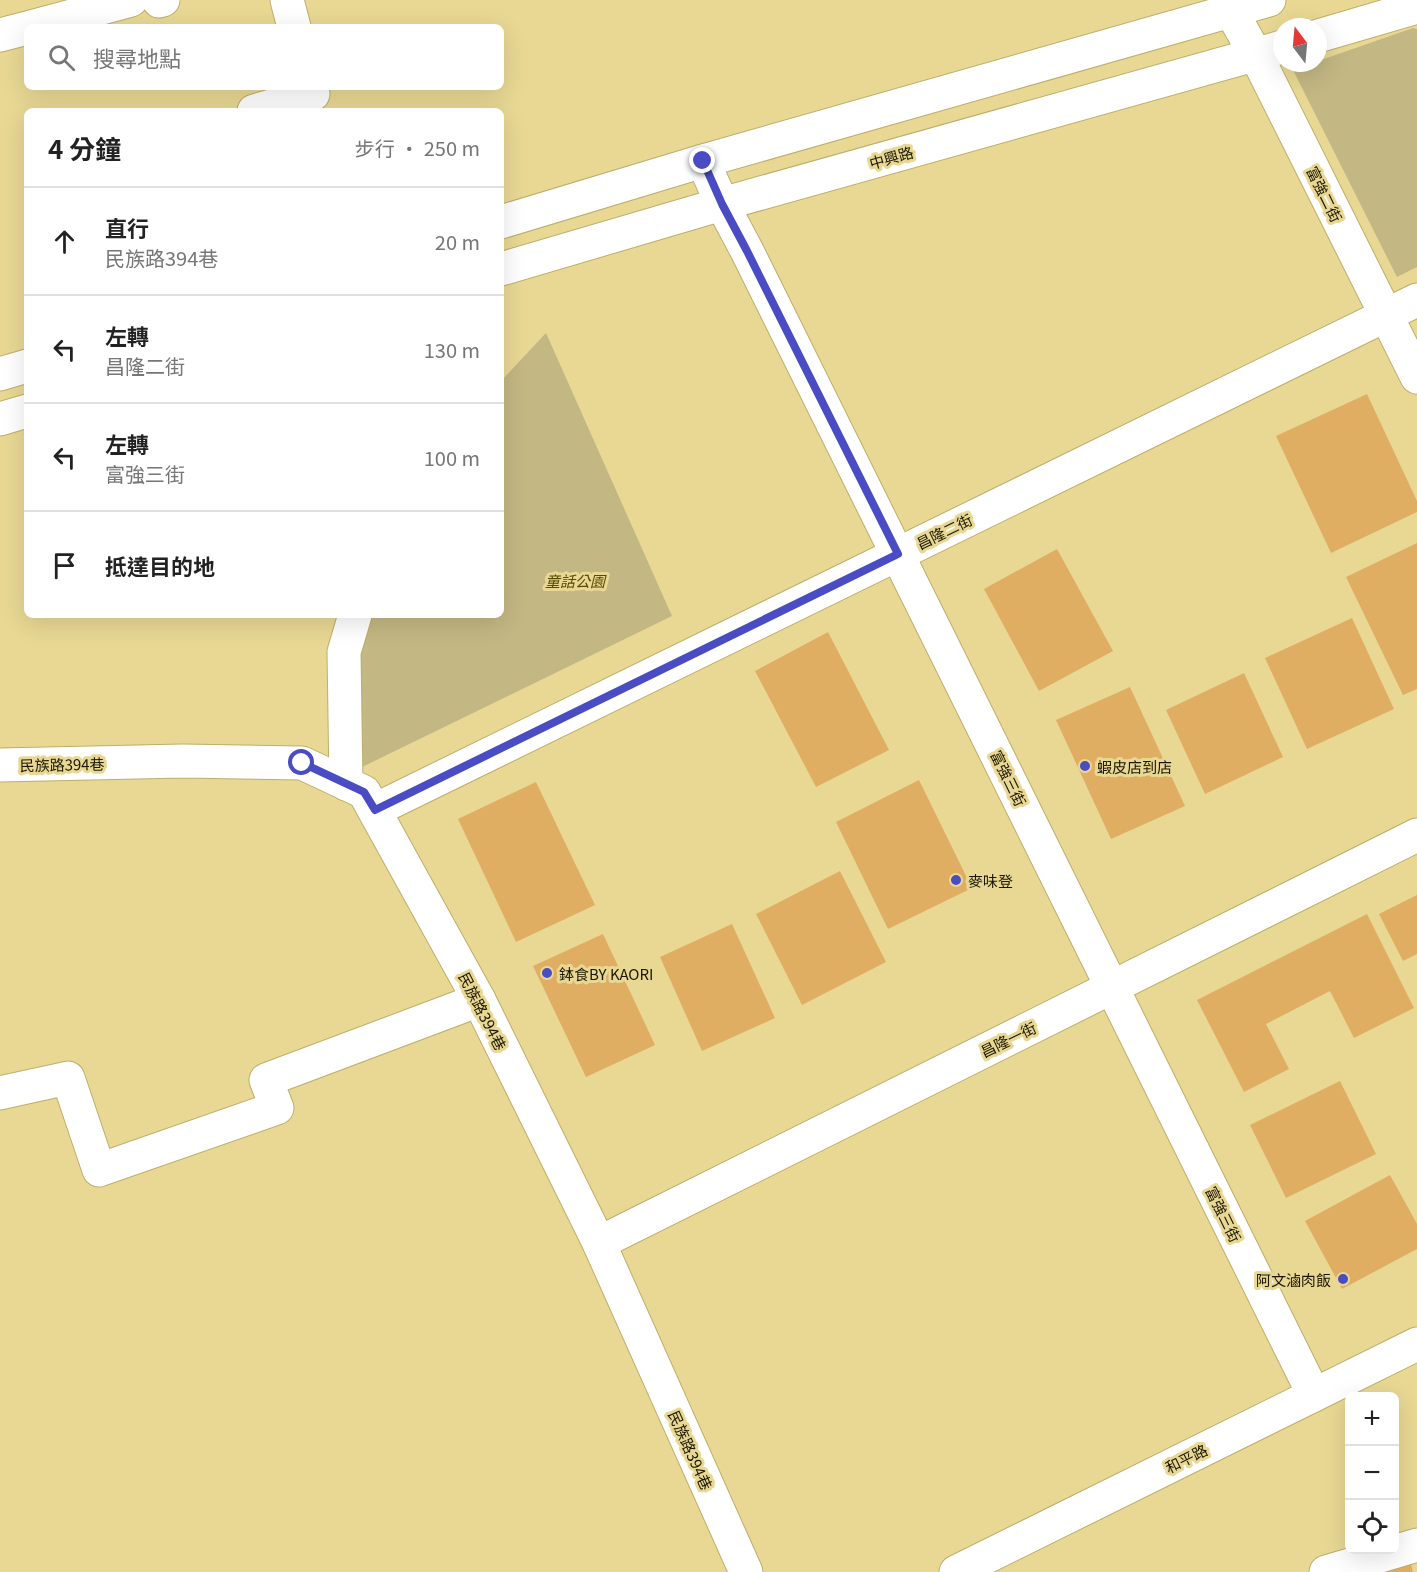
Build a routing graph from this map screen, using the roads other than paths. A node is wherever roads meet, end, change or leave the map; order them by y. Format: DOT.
graph roads {
  1 [pos="151,0"];
  2 [pos="287,0"];
  3 [pos="1269,0"];
  4 [pos="1417,7"];
  5 [pos="1231,11"];
  6 [pos="46,24"];
  7 [pos="293,24"];
  8 [pos="24,29"];
  9 [pos="1327,33"];
  10 [pos="0,35"];
  11 [pos="1269,51"];
  12 [pos="312,90"];
  13 [pos="264,108"];
  14 [pos="703,161"];
  15 [pos="722,204"];
  16 [pos="504,221"];
  17 [pos="504,268"];
  18 [pos="1417,300"];
  19 [pos="1385,315"];
  20 [pos="24,367"];
  21 [pos="0,374"];
  22 [pos="1417,377"];
  23 [pos="24,412"];
  24 [pos="0,419"];
  25 [pos="898,554"];
  26 [pos="354,618"];
  27 [pos="0,765"];
  28 [pos="362,795"];
  29 [pos="1417,835"];
  30 [pos="1112,987"];
  31 [pos="479,1000"];
  32 [pos="0,1093"];
  33 [pos="599,1242"];
  34 [pos="1417,1344"];
  35 [pos="1314,1395"];
  36 [pos="1417,1545"];
  37 [pos="746,1572"];
  38 [pos="956,1572"];
  39 [pos="1326,1572"];
  1 -- 6 [label="street"];
  2 -- 7 [label="street"];
  3 -- 5 [label="street"];
  4 -- 9 [label="street"];
  5 -- 11 [label="street, 富強二街"];
  5 -- 14 [label="street"];
  8 -- 10 [label="street"];
  11 -- 15 [label="street, 中興路"];
  11 -- 19 [label="street, 富強二街"];
  12 -- 13 [label="street"];
  14 -- 15 [label="street, 富強三街"];
  14 -- 16 [label="street"];
  15 -- 17 [label="street, 中興路"];
  15 -- 25 [label="street, 富強三街"];
  18 -- 19 [label="street, 昌隆二街"];
  19 -- 22 [label="street, 富強二街"];
  19 -- 25 [label="street, 昌隆二街"];
  20 -- 21 [label="street"];
  23 -- 24 [label="street"];
  25 -- 28 [label="street, 昌隆二街"];
  25 -- 30 [label="street, 富強三街"];
  26 -- 28 [label="street"];
  27 -- 28 [label="street, 民族路394巷"];
  28 -- 31 [label="street, 民族路394巷"];
  29 -- 30 [label="street, 昌隆一街"];
  30 -- 33 [label="street, 昌隆一街"];
  30 -- 35 [label="street, 富強三街"];
  31 -- 32 [label="street"];
  31 -- 33 [label="street, 民族路394巷"];
  33 -- 37 [label="street, 民族路394巷"];
  34 -- 35 [label="street, 和平路"];
  35 -- 38 [label="street, 和平路"];
  36 -- 39 [label="street"];
}
